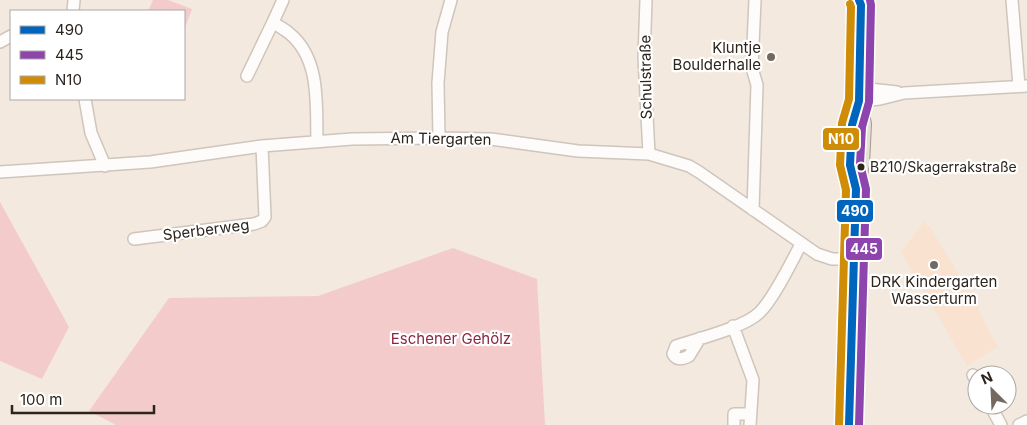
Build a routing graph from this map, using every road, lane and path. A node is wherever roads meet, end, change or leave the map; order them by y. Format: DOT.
graph roads {
  1 [pos="283,0"];
  2 [pos="451,0"];
  3 [pos="646,0"];
  4 [pos="755,0"];
  5 [pos="1012,0"];
  6 [pos="861,2"];
  7 [pos="273,22"];
  8 [pos="247,76"];
  9 [pos="1023,86"];
  10 [pos="859,95"];
  11 [pos="85,100"];
  12 [pos="438,138"];
  13 [pos="317,142"];
  14 [pos="262,146"];
  15 [pos="648,154"];
  16 [pos="105,166"];
  17 [pos="0,172"];
  18 [pos="753,210"];
  19 [pos="134,240"];
  20 [pos="801,244"];
  21 [pos="854,259"];
  22 [pos="733,326"];
  23 [pos="700,338"];
  24 [pos="750,419"];
  25 [pos="1027,421"];
  26 [pos="734,425"];
  27 [pos="849,425"];
  28 [pos="1019,425"];
  1 -- 7 [label="street"];
  2 -- 12 [label="street"];
  3 -- 15 [label="street, Schulstraße"];
  4 -- 18 [label="street"];
  5 -- 9 [label="street"];
  6 -- 10 [label="main road"];
  7 -- 8 [label="street"];
  7 -- 13 [label="street"];
  9 -- 10 [label="street"];
  10 -- 21 [label="main road"];
  11 -- 16 [label="street"];
  12 -- 13 [label="street, Am Tiergarten"];
  12 -- 15 [label="street, Am Tiergarten"];
  13 -- 14 [label="street, Am Tiergarten"];
  14 -- 16 [label="street, Am Tiergarten"];
  14 -- 19 [label="street, Sperberweg"];
  15 -- 18 [label="street, Am Tiergarten"];
  16 -- 17 [label="street, Am Tiergarten"];
  18 -- 20 [label="street, Am Tiergarten"];
  20 -- 21 [label="street, Am Tiergarten"];
  20 -- 22 [label="street"];
  21 -- 27 [label="main road"];
  22 -- 23 [label="street"];
  22 -- 24 [label="street"];
  24 -- 26 [label="street"];
  25 -- 28 [label="street"];
}
